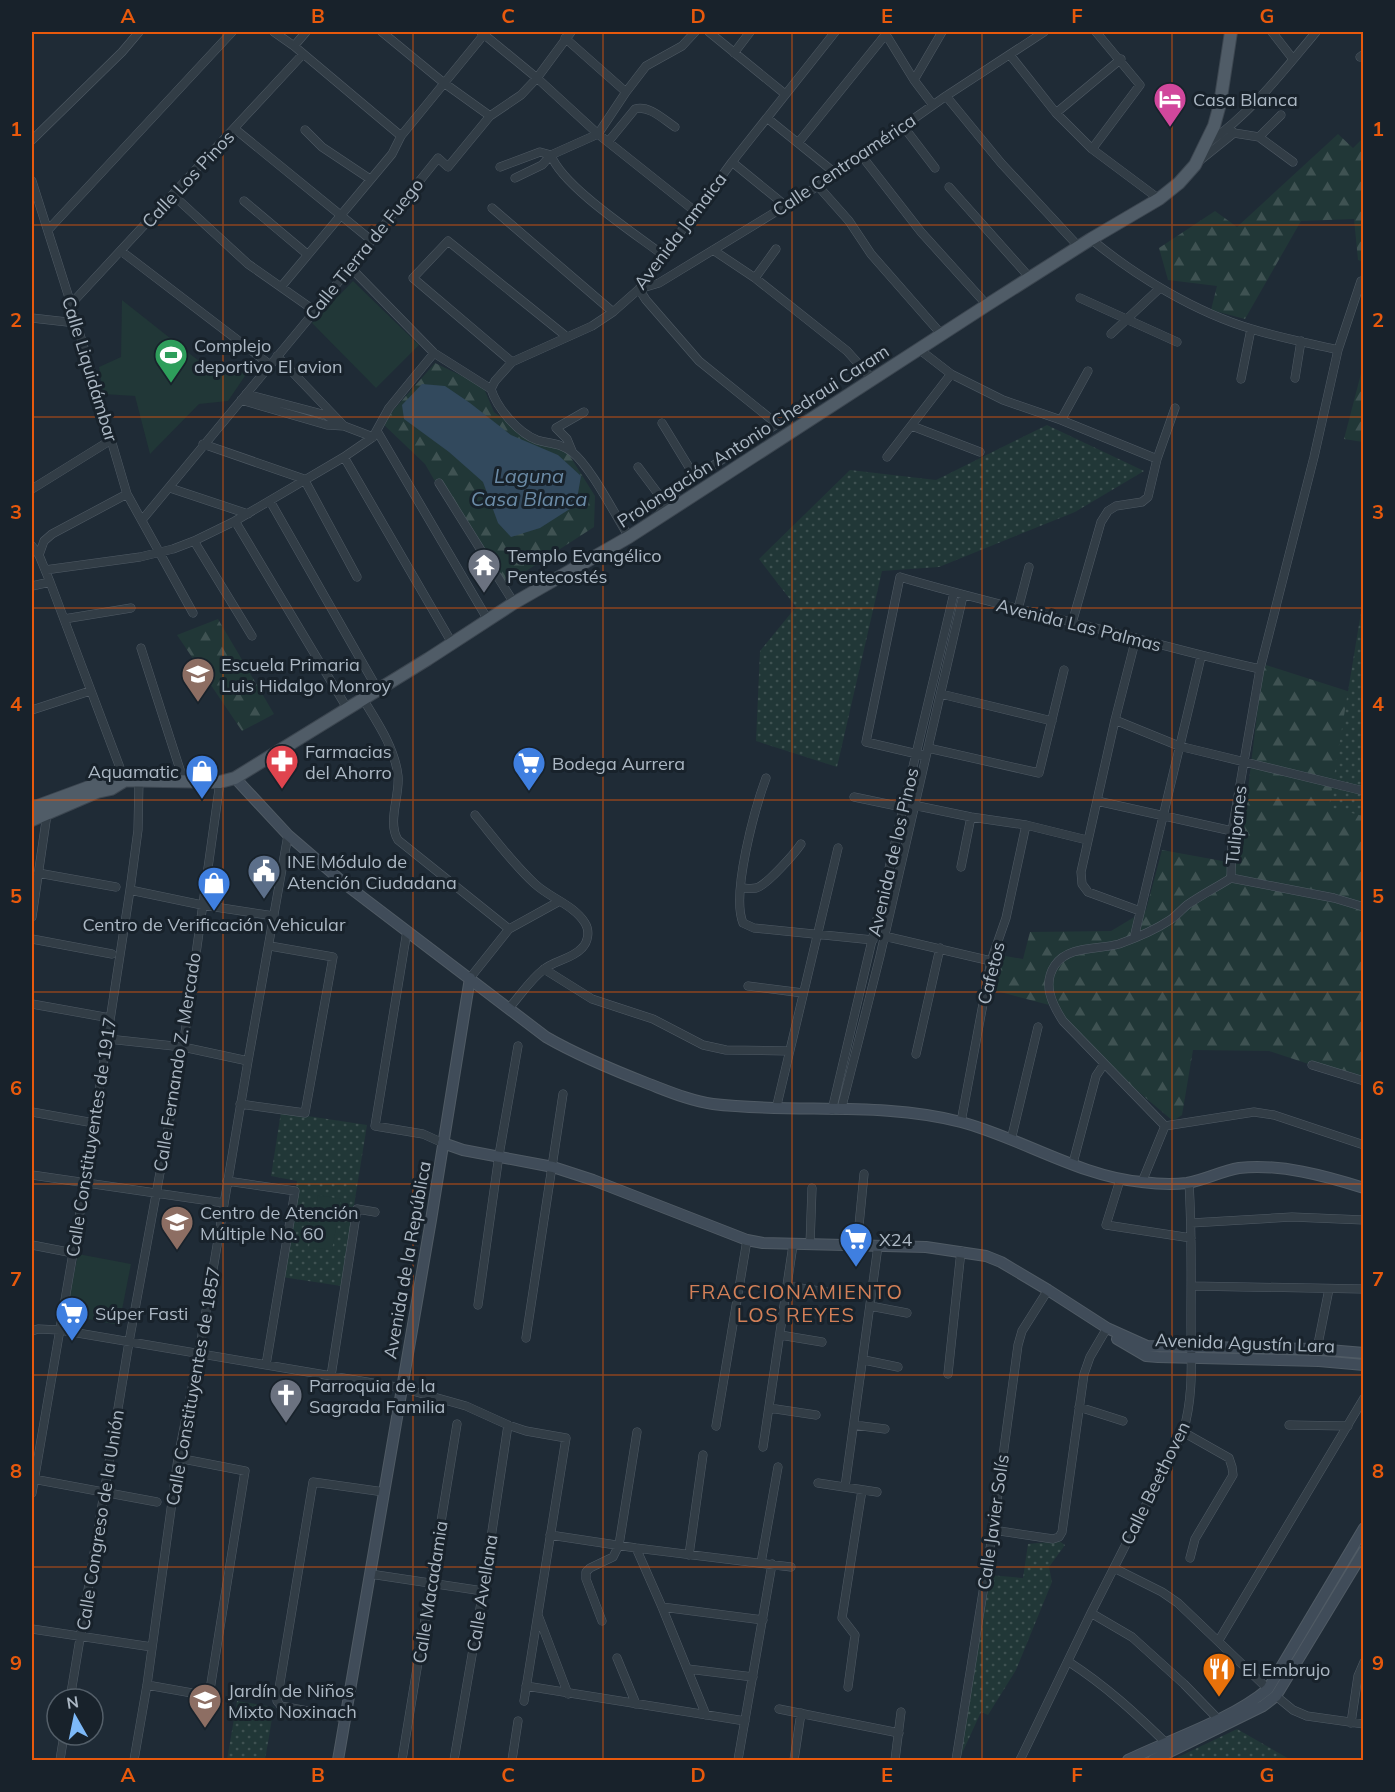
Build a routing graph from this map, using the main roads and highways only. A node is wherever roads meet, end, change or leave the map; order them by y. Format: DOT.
graph roads {
  1 [pos="1231,32"];
  2 [pos="235,778"];
  3 [pos="125,781"];
  4 [pos="32,808"];
  5 [pos="32,820"];
  6 [pos="470,978"];
  7 [pos="443,1143"];
  8 [pos="1364,1188"];
  9 [pos="1191,1351"];
  10 [pos="1364,1353"];
  11 [pos="1364,1365"];
  12 [pos="1364,1528"];
  13 [pos="1364,1551"];
  14 [pos="1272,1692"];
  15 [pos="338,1761"];
  16 [pos="1128,1761"];
  17 [pos="1153,1761"];
  1 -- 2 [label="main road, Prolongación Antonio Chedraui Caram"];
  2 -- 3 [label="main road, Prolongación Antonio Chedraui Caram"];
  2 -- 6 [label="main road"];
  3 -- 4 [label="main road, Prolongación Antonio Chedraui Caram"];
  3 -- 5 [label="main road"];
  6 -- 7 [label="main road, Avenida de la República"];
  6 -- 8 [label="main road"];
  7 -- 9 [label="main road, Avenida Agustín Lara"];
  7 -- 15 [label="main road, Avenida de la República"];
  9 -- 10 [label="main road, Avenida Agustín Lara"];
  9 -- 11 [label="main road, Avenida Agustín Lara"];
  12 -- 14 [label="main road"];
  13 -- 14 [label="main road"];
  14 -- 16 [label="main road"];
  14 -- 17 [label="main road"];
}
